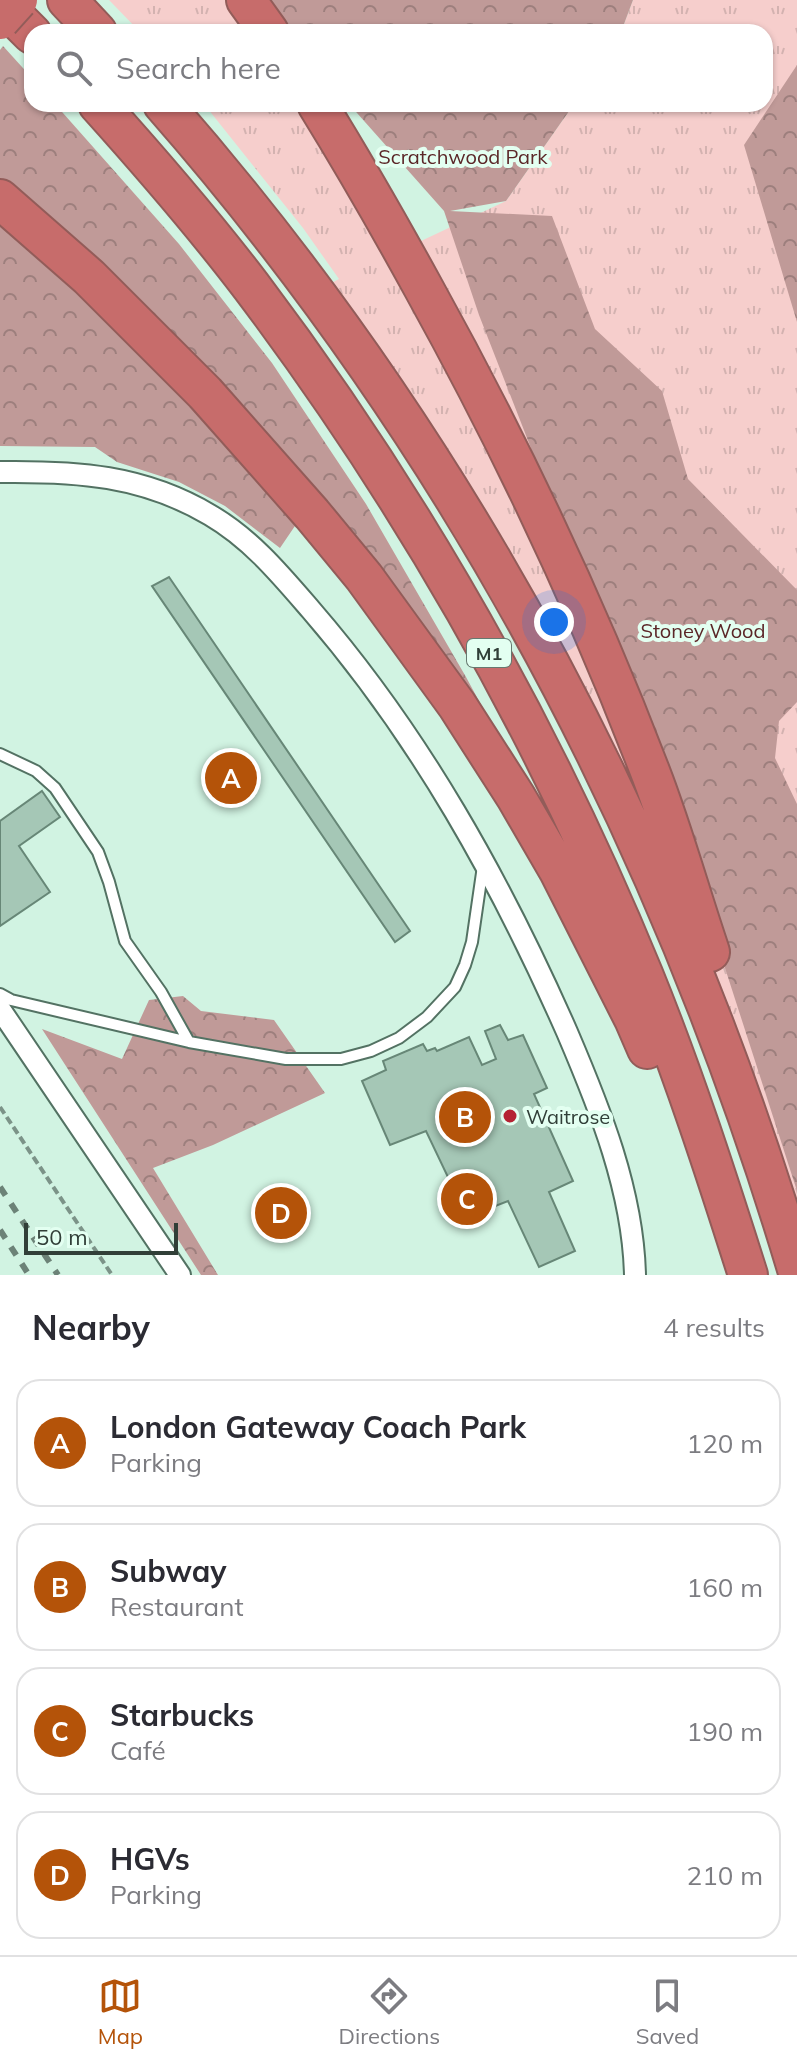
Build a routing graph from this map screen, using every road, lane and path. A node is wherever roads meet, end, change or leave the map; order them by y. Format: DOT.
graph roads {
  1 [pos="18,0"];
  2 [pos="67,0"];
  3 [pos="246,0"];
  4 [pos="0,2"];
  5 [pos="0,20"];
  6 [pos="90,24"];
  7 [pos="263,24"];
  8 [pos="24,26"];
  9 [pos="105,112"];
  10 [pos="170,112"];
  11 [pos="322,112"];
  12 [pos="0,199"];
  13 [pos="0,472"];
  14 [pos="0,754"];
  15 [pos="484,860"];
  16 [pos="0,994"];
  17 [pos="0,1009"];
  18 [pos="189,1042"];
  19 [pos="0,1107"];
  20 [pos="797,1250"];
  21 [pos="797,1269"];
  22 [pos="112,1275"];
  23 [pos="180,1275"];
  24 [pos="635,1275"];
  25 [pos="740,1275"];
  26 [pos="748,1275"];
  1 -- 5 [label="highway, bridge"];
  2 -- 6 [label="highway"];
  3 -- 7 [label="highway"];
  4 -- 8 [label="highway"];
  9 -- 26 [label="highway, M1"];
  10 -- 21 [label="highway, M1"];
  11 -- 20 [label="highway"];
  12 -- 25 [label="highway"];
  13 -- 15 [label="street"];
  14 -- 18 [label="lane"];
  15 -- 18 [label="lane"];
  15 -- 24 [label="street"];
  16 -- 18 [label="lane"];
  17 -- 23 [label="street"];
  19 -- 22 [label="path"];
}
